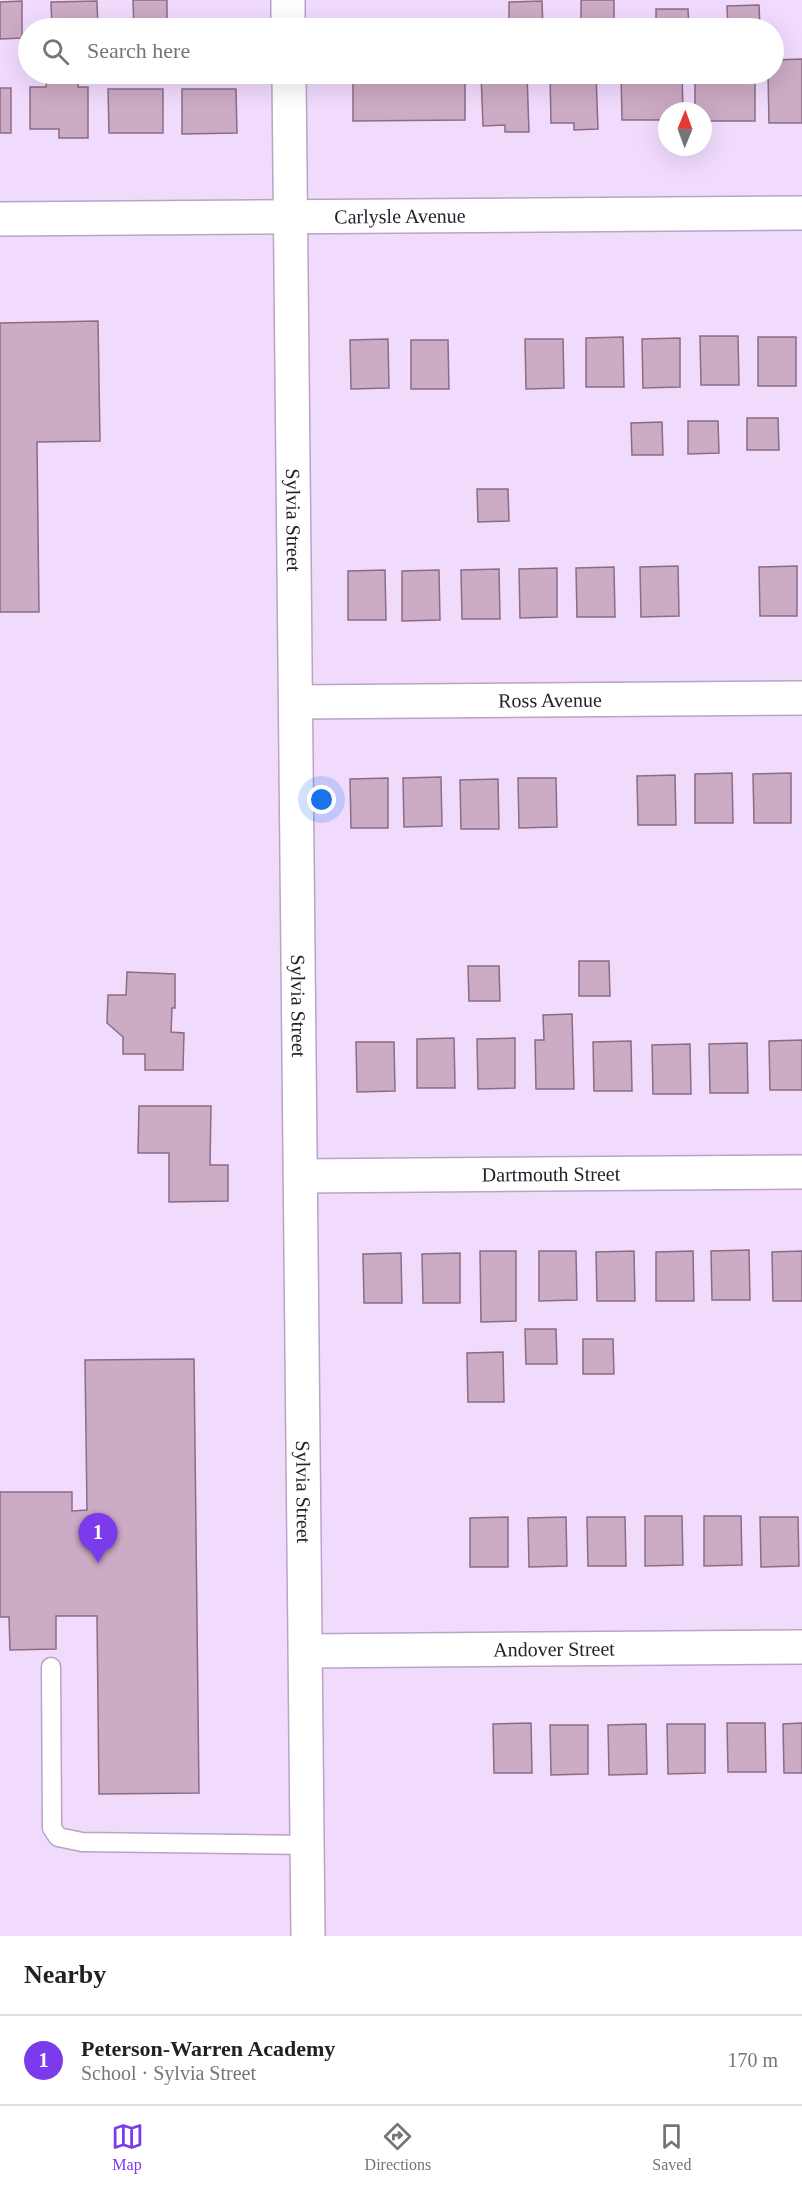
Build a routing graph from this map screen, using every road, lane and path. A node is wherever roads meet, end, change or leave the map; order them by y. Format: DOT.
graph roads {
  1 [pos="288,0"];
  2 [pos="288,18"];
  3 [pos="289,84"];
  4 [pos="802,213"];
  5 [pos="291,216"];
  6 [pos="0,219"];
  7 [pos="802,698"];
  8 [pos="296,702"];
  9 [pos="802,1172"];
  10 [pos="301,1176"];
  11 [pos="802,1647"];
  12 [pos="306,1651"];
  13 [pos="51,1667"];
  14 [pos="307,1845"];
  15 [pos="308,1936"];
  1 -- 2 [label="street"];
  3 -- 5 [label="street, Sylvia Street"];
  4 -- 5 [label="street, Carlysle Avenue"];
  5 -- 6 [label="street, Carlysle Avenue"];
  5 -- 8 [label="street, Sylvia Street"];
  7 -- 8 [label="street, Ross Avenue"];
  8 -- 10 [label="street, Sylvia Street"];
  9 -- 10 [label="street, Dartmouth Street"];
  10 -- 12 [label="street, Sylvia Street"];
  11 -- 12 [label="street, Andover Street"];
  12 -- 14 [label="street, Sylvia Street"];
  13 -- 14 [label="lane"];
  14 -- 15 [label="street, Sylvia Street"];
}
